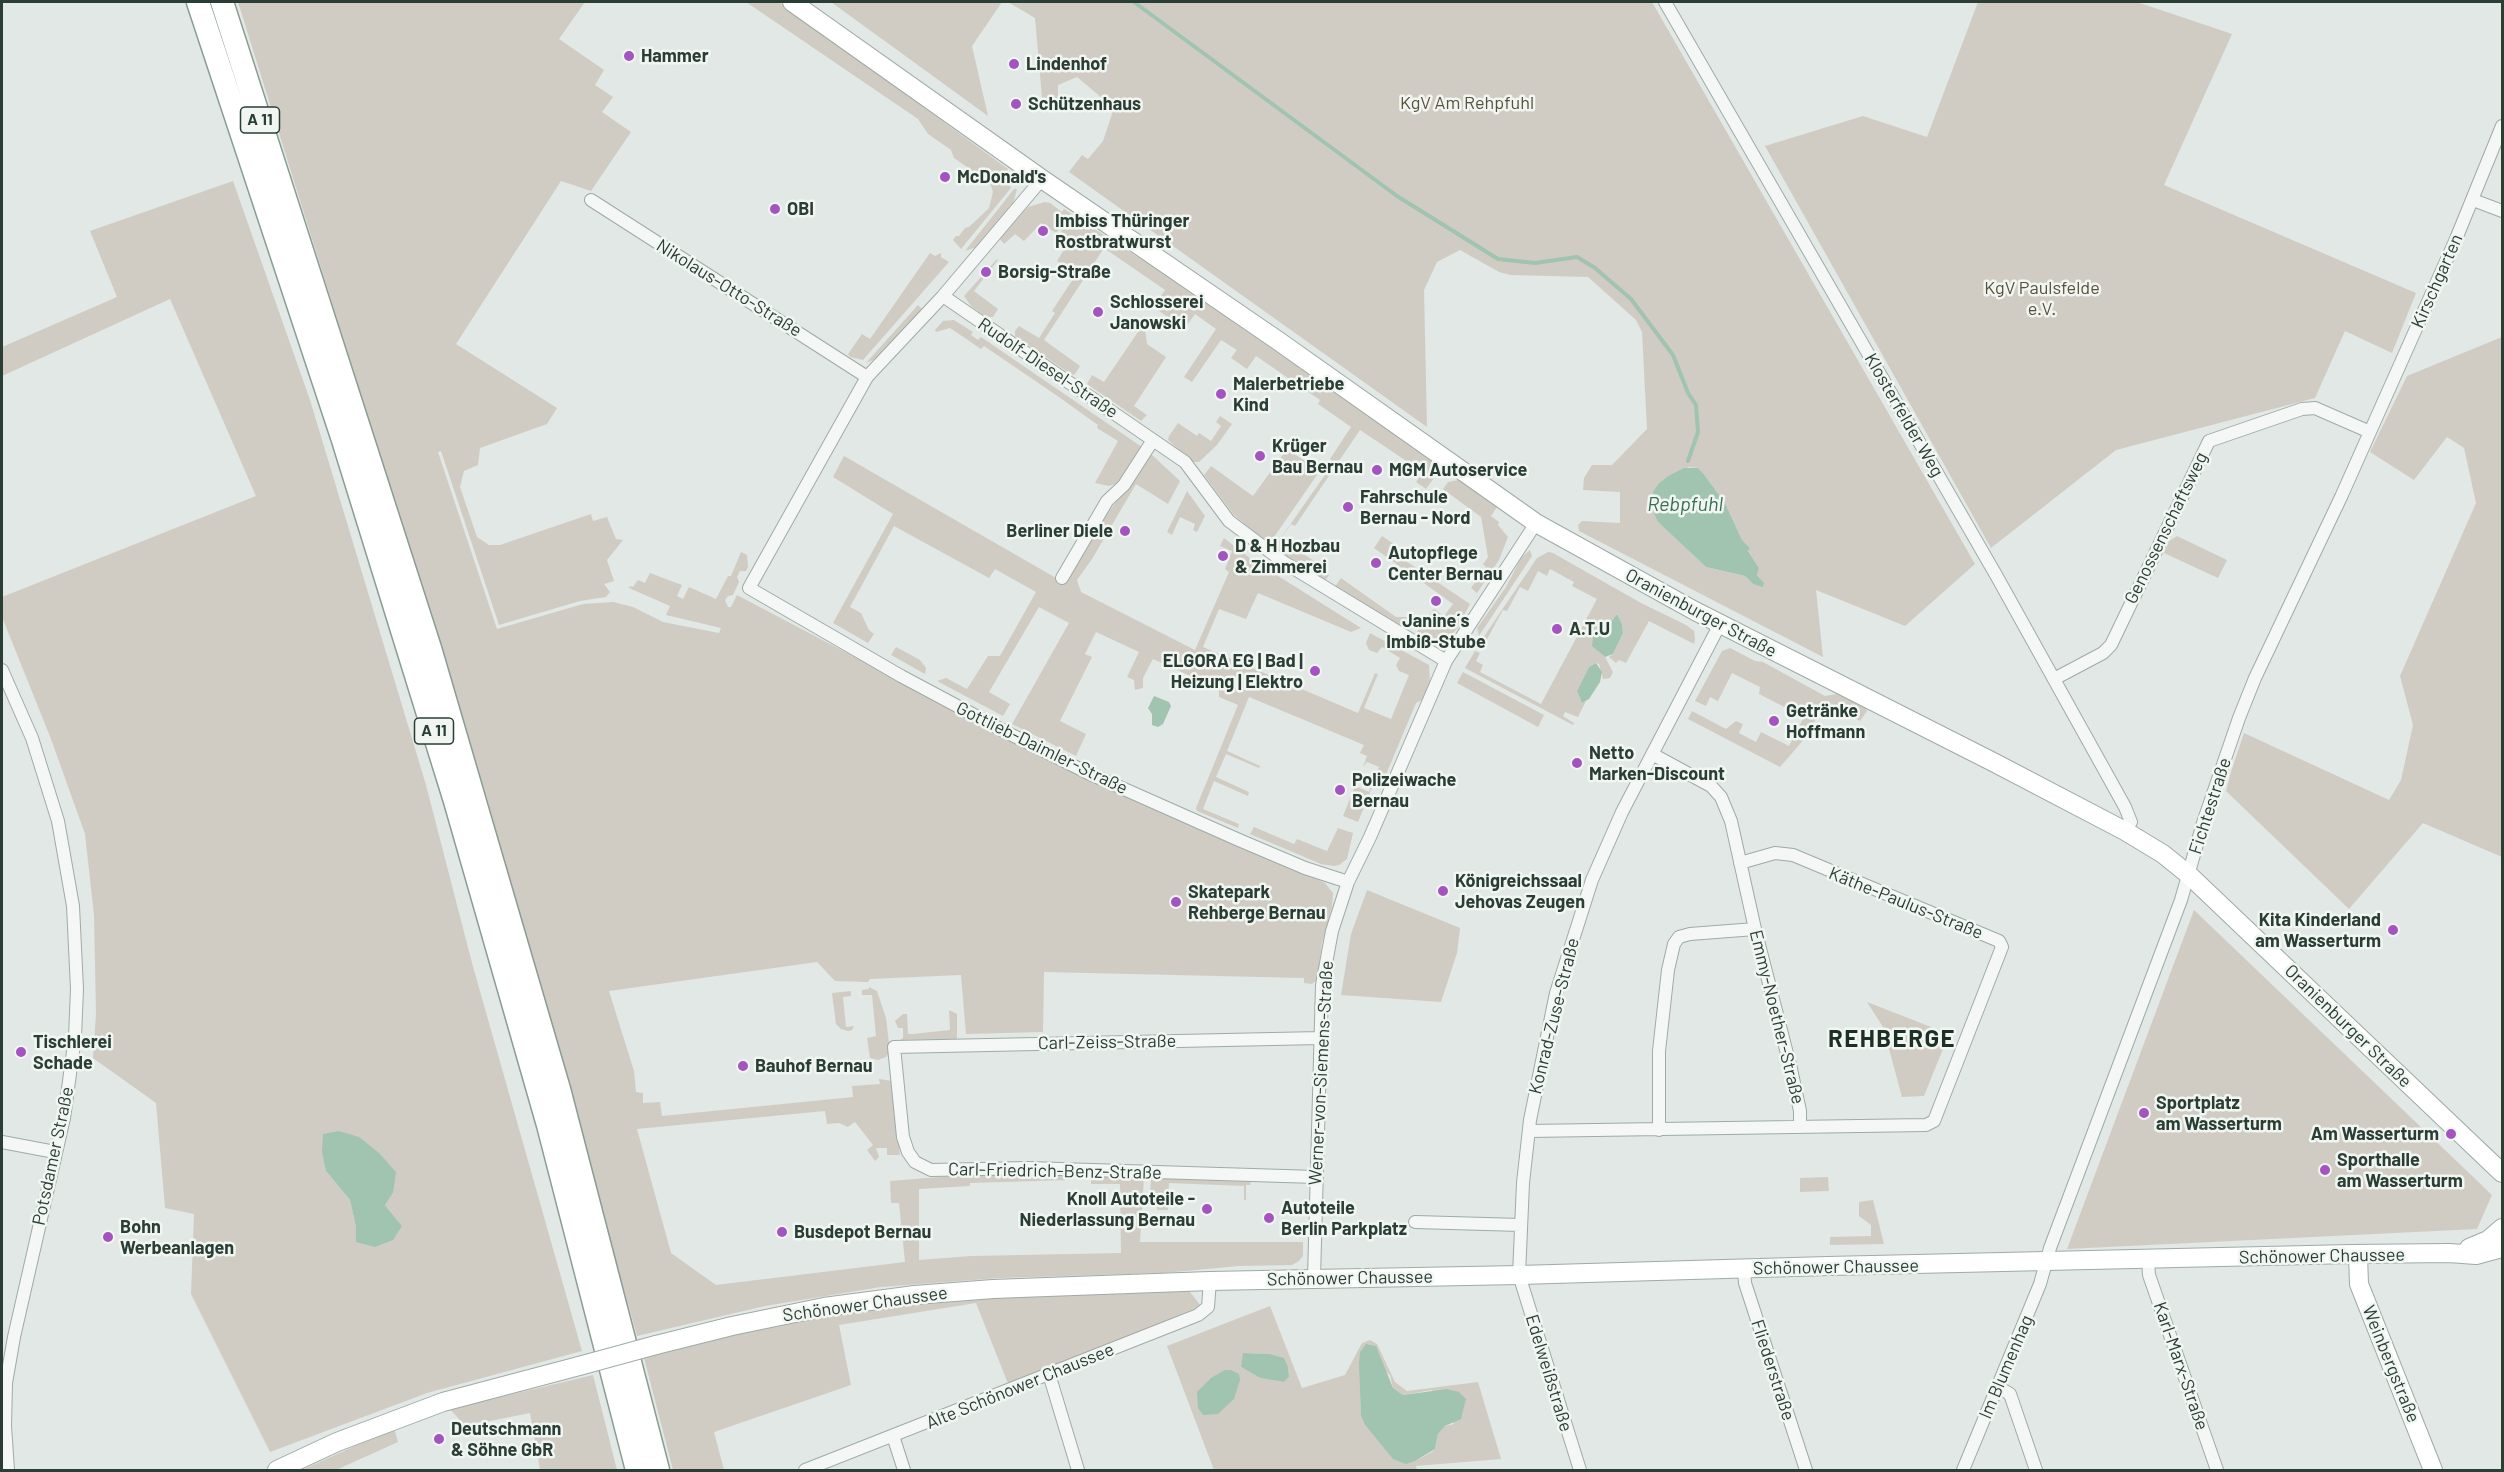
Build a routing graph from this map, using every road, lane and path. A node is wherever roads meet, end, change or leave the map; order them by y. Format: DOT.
graph roads {
  1 [pos="198,2"];
  2 [pos="222,2"];
  3 [pos="792,2"];
  4 [pos="1665,2"];
  5 [pos="2502,126"];
  6 [pos="1042,179"];
  7 [pos="591,200"];
  8 [pos="2473,200"];
  9 [pos="2502,211"];
  10 [pos="943,296"];
  11 [pos="2401,362"];
  12 [pos="867,377"];
  13 [pos="2370,432"];
  14 [pos="1153,440"];
  15 [pos="1536,523"];
  16 [pos="1062,578"];
  17 [pos="1720,624"];
  18 [pos="1446,661"];
  19 [pos="2,670"];
  20 [pos="2054,679"];
  21 [pos="1652,754"];
  22 [pos="2125,831"];
  23 [pos="1740,863"];
  24 [pos="2188,874"];
  25 [pos="1348,882"];
  26 [pos="1755,929"];
  27 [pos="1320,1038"];
  28 [pos="894,1047"];
  29 [pos="1800,1126"];
  30 [pos="1659,1130"];
  31 [pos="1529,1131"];
  32 [pos="2,1142"];
  33 [pos="55,1152"];
  34 [pos="2499,1170"];
  35 [pos="1316,1177"];
  36 [pos="2502,1184"];
  37 [pos="1415,1222"];
  38 [pos="1521,1225"];
  39 [pos="2502,1228"];
  40 [pos="2502,1248"];
  41 [pos="2450,1253"];
  42 [pos="2358,1255"];
  43 [pos="2148,1260"];
  44 [pos="2047,1262"];
  45 [pos="1744,1269"];
  46 [pos="1519,1275"];
  47 [pos="1314,1278"];
  48 [pos="1210,1281"];
  49 [pos="1049,1374"];
  50 [pos="1998,1387"];
  51 [pos="893,1436"];
  52 [pos="8,1470"];
  53 [pos="277,1470"];
  54 [pos="636,1470"];
  55 [pos="658,1470"];
  56 [pos="805,1470"];
  57 [pos="904,1470"];
  58 [pos="1078,1470"];
  59 [pos="1580,1470"];
  60 [pos="1806,1470"];
  61 [pos="1963,1470"];
  62 [pos="2036,1470"];
  63 [pos="2217,1470"];
  64 [pos="2433,1470"];
  1 -- 54 [label="highway, A 11"];
  2 -- 55 [label="highway, A 11"];
  3 -- 6 [label="main road, Oranienburger Straße"];
  4 -- 20 [label="street, Klosterfelder Weg"];
  5 -- 8 [label="street, Kirschgarten"];
  6 -- 10 [label="street"];
  6 -- 15 [label="main road, Oranienburger Straße"];
  7 -- 12 [label="street, Nikolaus-Otto-Straße"];
  8 -- 9 [label="street"];
  8 -- 11 [label="street, Kirschgarten"];
  10 -- 12 [label="street"];
  10 -- 14 [label="street, Rudolf-Diesel-Straße"];
  11 -- 13 [label="street, Fichtestraße"];
  12 -- 25 [label="street, Gottlieb-Daimler-Straße"];
  13 -- 20 [label="street, Genossenschaftsweg"];
  13 -- 24 [label="street, Fichtestraße"];
  14 -- 16 [label="street"];
  14 -- 18 [label="street, Rudolf-Diesel-Straße"];
  15 -- 17 [label="main road, Oranienburger Straße"];
  15 -- 18 [label="street, Werner-von-Siemens-Straße"];
  17 -- 21 [label="street, Konrad-Zuse-Straße"];
  17 -- 22 [label="main road, Oranienburger Straße"];
  18 -- 25 [label="street, Werner-von-Siemens-Straße"];
  19 -- 33 [label="street, Potsdamer Straße"];
  20 -- 22 [label="street, Klosterfelder Weg"];
  21 -- 23 [label="street, Emmy-Noether-Straße"];
  21 -- 31 [label="street, Konrad-Zuse-Straße"];
  22 -- 24 [label="main road, Oranienburger Straße"];
  23 -- 26 [label="street, Emmy-Noether-Straße"];
  23 -- 29 [label="street, Käthe-Paulus-Straße"];
  24 -- 34 [label="main road, Oranienburger Straße"];
  24 -- 44 [label="street, Fichtestraße"];
  25 -- 27 [label="street, Werner-von-Siemens-Straße"];
  26 -- 29 [label="street, Emmy-Noether-Straße"];
  26 -- 30 [label="street"];
  27 -- 28 [label="street, Carl-Zeiss-Straße"];
  27 -- 35 [label="street, Werner-von-Siemens-Straße"];
  28 -- 35 [label="street, Carl-Friedrich-Benz-Straße"];
  29 -- 30 [label="street, Emmy-Noether-Straße"];
  30 -- 31 [label="street, Emmy-Noether-Straße"];
  31 -- 38 [label="street, Konrad-Zuse-Straße"];
  32 -- 33 [label="street"];
  33 -- 52 [label="street, Potsdamer Straße"];
  34 -- 36 [label="main road, Oranienburger Straße"];
  35 -- 47 [label="street, Werner-von-Siemens-Straße"];
  37 -- 38 [label="street"];
  38 -- 46 [label="street, Konrad-Zuse-Straße"];
  39 -- 41 [label="main road, Schönower Chaussee"];
  40 -- 41 [label="main road, Schönower Chaussee"];
  41 -- 42 [label="main road, Schönower Chaussee"];
  42 -- 43 [label="main road, Schönower Chaussee"];
  42 -- 64 [label="main road, Weinbergstraße"];
  43 -- 44 [label="main road, Schönower Chaussee"];
  43 -- 63 [label="street, Karl-Marx-Straße"];
  44 -- 45 [label="main road, Schönower Chaussee"];
  44 -- 50 [label="street, Im Blumenhag"];
  45 -- 46 [label="main road, Schönower Chaussee"];
  45 -- 60 [label="street, Fliederstraße"];
  46 -- 47 [label="main road, Schönower Chaussee"];
  46 -- 59 [label="street, Edelweißstraße"];
  47 -- 48 [label="main road, Schönower Chaussee"];
  48 -- 49 [label="street, Alte Schönower Chaussee"];
  48 -- 53 [label="main road, Schönower Chaussee, bridge"];
  49 -- 51 [label="street, Alte Schönower Chaussee"];
  49 -- 58 [label="street"];
  50 -- 61 [label="street, Im Blumenhag"];
  50 -- 62 [label="street"];
  51 -- 56 [label="street, Alte Schönower Chaussee"];
  51 -- 57 [label="street"];
}
